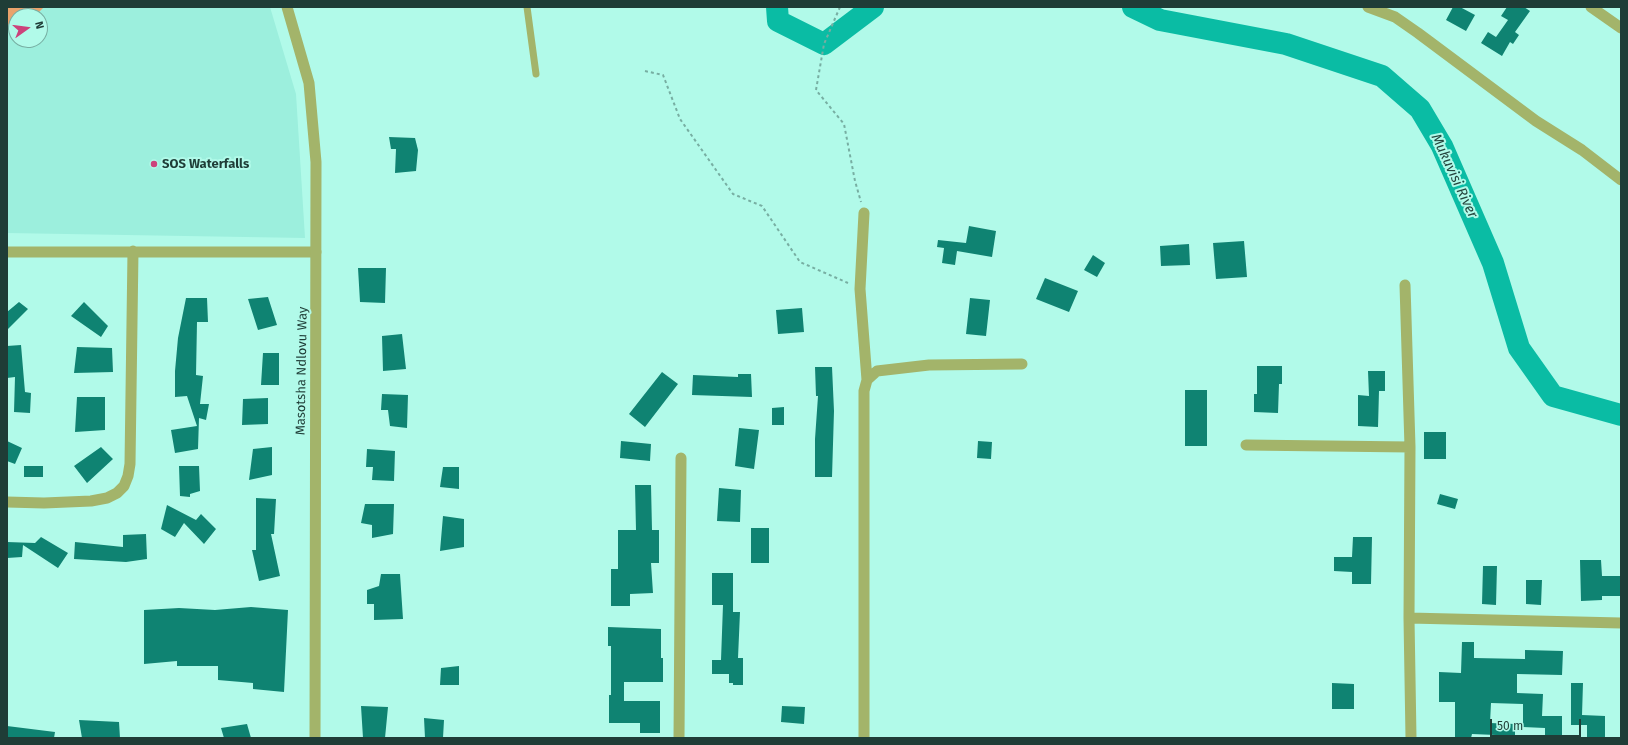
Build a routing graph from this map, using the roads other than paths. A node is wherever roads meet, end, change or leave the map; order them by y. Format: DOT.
graph roads {
  1 [pos="287,7"];
  2 [pos="527,7"];
  3 [pos="1368,7"];
  4 [pos="1591,7"];
  5 [pos="1605,11"];
  6 [pos="1621,28"];
  7 [pos="536,74"];
  8 [pos="1621,180"];
  9 [pos="864,213"];
  10 [pos="132,251"];
  11 [pos="7,252"];
  12 [pos="316,252"];
  13 [pos="1405,285"];
  14 [pos="1022,364"];
  15 [pos="867,380"];
  16 [pos="1246,446"];
  17 [pos="1410,447"];
  18 [pos="681,458"];
  19 [pos="7,502"];
  20 [pos="1409,618"];
  21 [pos="1621,623"];
  22 [pos="315,738"];
  23 [pos="679,738"];
  24 [pos="864,738"];
  25 [pos="1411,738"];
  1 -- 12 [label="street, Masotsha Ndlovu Way"];
  2 -- 7 [label="lane"];
  3 -- 8 [label="street"];
  4 -- 5 [label="street"];
  5 -- 6 [label="street"];
  9 -- 15 [label="street"];
  10 -- 11 [label="street"];
  10 -- 12 [label="street"];
  10 -- 19 [label="street"];
  12 -- 22 [label="street, Masotsha Ndlovu Way"];
  13 -- 17 [label="street"];
  14 -- 15 [label="street"];
  15 -- 24 [label="street"];
  16 -- 17 [label="street"];
  17 -- 20 [label="street"];
  18 -- 23 [label="street"];
  20 -- 21 [label="street"];
  20 -- 25 [label="street"];
}
